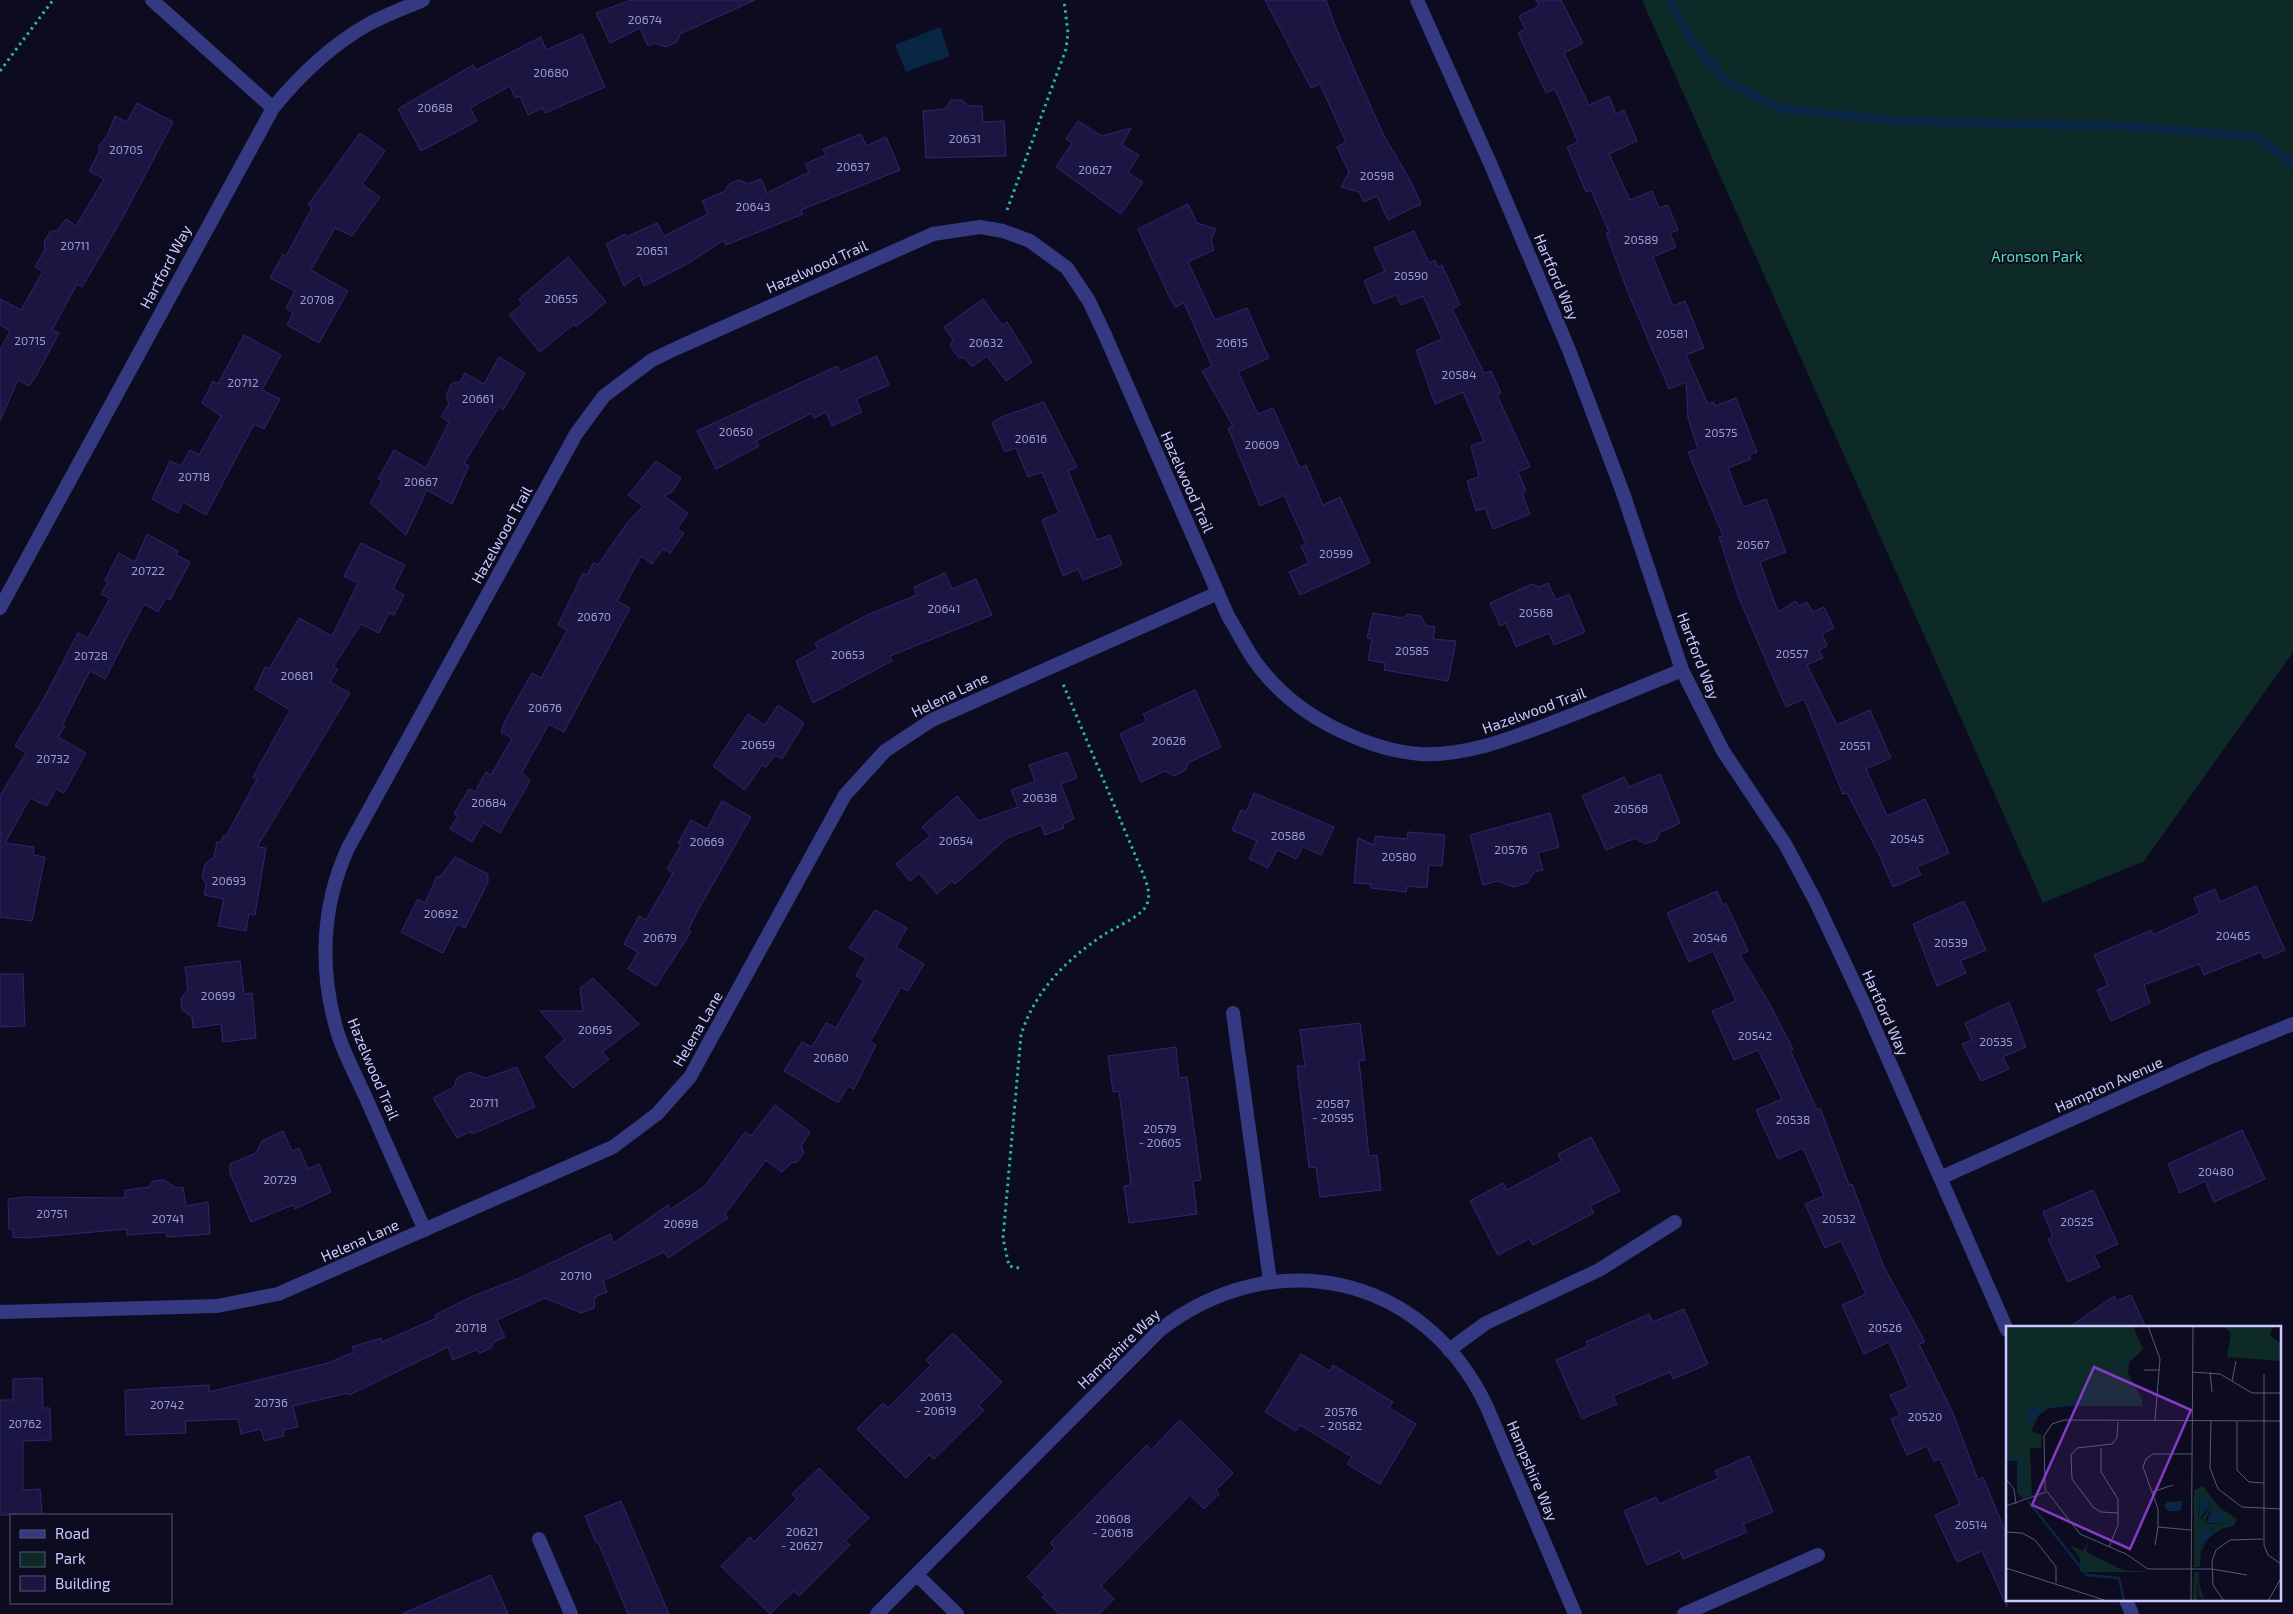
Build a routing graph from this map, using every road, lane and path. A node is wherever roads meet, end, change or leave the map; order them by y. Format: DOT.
graph roads {
  1 [pos="53,0"];
  2 [pos="152,0"];
  3 [pos="423,0"];
  4 [pos="1064,0"];
  5 [pos="1417,0"];
  6 [pos="0,71"];
  7 [pos="273,108"];
  8 [pos="1003,231"];
  9 [pos="1218,593"];
  10 [pos="0,608"];
  11 [pos="1054,665"];
  12 [pos="1682,670"];
  13 [pos="1233,1013"];
  14 [pos="2293,1024"];
  15 [pos="1940,1178"];
  16 [pos="1675,1222"];
  17 [pos="424,1230"];
  18 [pos="1020,1268"];
  19 [pos="1270,1281"];
  20 [pos="0,1312"];
  21 [pos="2006,1328"];
  22 [pos="1450,1350"];
  23 [pos="539,1539"];
  24 [pos="1818,1555"];
  25 [pos="918,1575"];
  26 [pos="2127,1602"];
  27 [pos="571,1614"];
  28 [pos="878,1614"];
  29 [pos="956,1614"];
  30 [pos="1575,1614"];
  31 [pos="1684,1614"];
  32 [pos="2132,1614"];
  1 -- 6 [label="path"];
  2 -- 7 [label="street"];
  3 -- 7 [label="street, Hartford Way"];
  4 -- 8 [label="path"];
  5 -- 12 [label="street, Hartford Way"];
  7 -- 10 [label="street, Hartford Way"];
  8 -- 9 [label="street, Hazelwood Trail"];
  8 -- 17 [label="street, Hazelwood Trail"];
  9 -- 11 [label="street, Helena Lane"];
  9 -- 12 [label="street, Hazelwood Trail"];
  11 -- 17 [label="street, Helena Lane"];
  11 -- 18 [label="path"];
  12 -- 15 [label="street, Hartford Way"];
  13 -- 19 [label="street"];
  14 -- 15 [label="street, Hampton Avenue"];
  15 -- 21 [label="street, Hartford Way"];
  16 -- 22 [label="street"];
  17 -- 20 [label="street, Helena Lane"];
  19 -- 22 [label="street, Hampshire Way"];
  19 -- 25 [label="street, Hampshire Way"];
  22 -- 30 [label="street, Hampshire Way"];
  23 -- 27 [label="street"];
  24 -- 31 [label="street"];
  25 -- 28 [label="street, Hampshire Way"];
  25 -- 29 [label="street"];
  26 -- 32 [label="street"];
}
